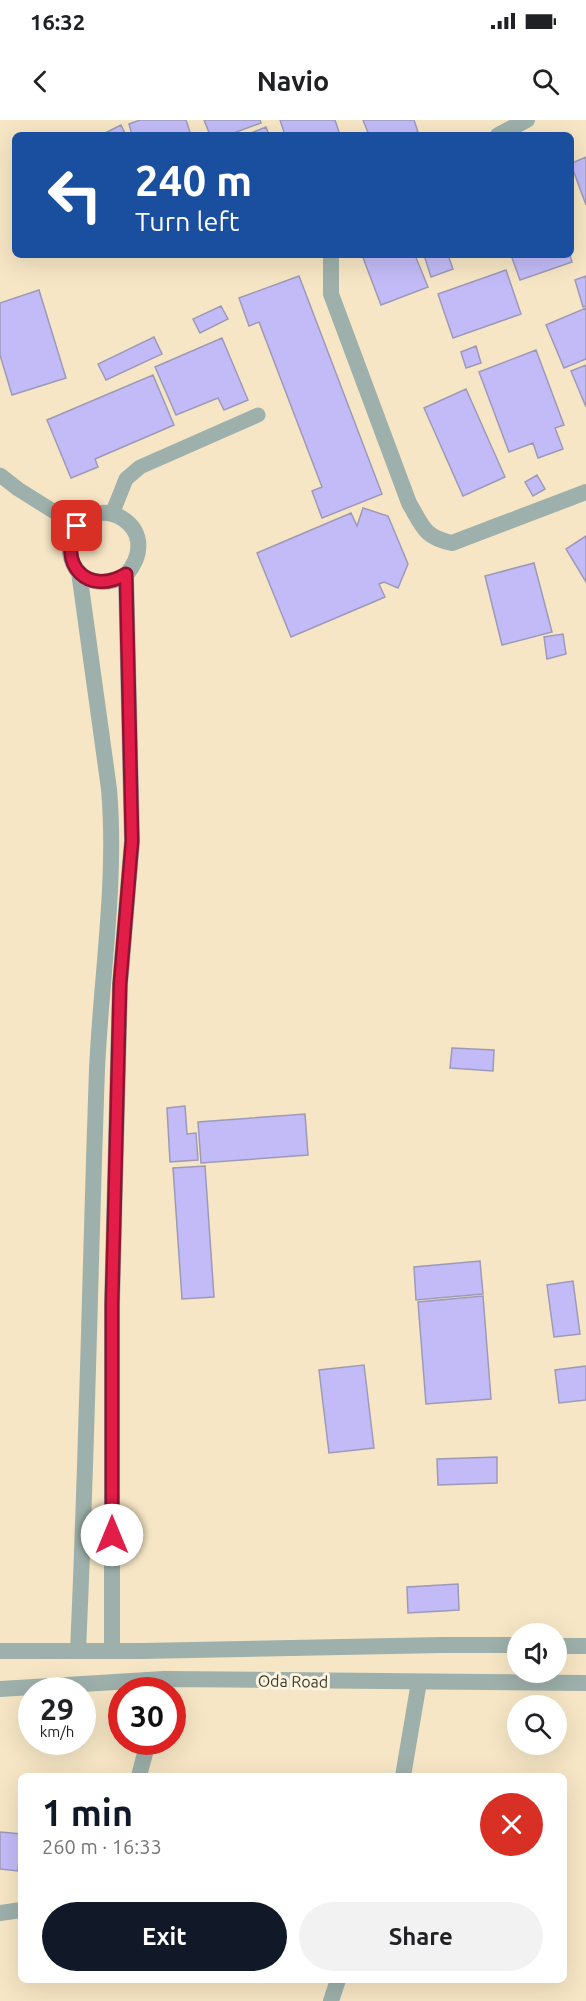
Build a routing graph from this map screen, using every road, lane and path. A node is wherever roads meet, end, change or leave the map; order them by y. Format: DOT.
graph roads {
  1 [pos="527,120"];
  2 [pos="504,132"];
  3 [pos="331,258"];
  4 [pos="258,415"];
  5 [pos="0,475"];
  6 [pos="586,492"];
  7 [pos="112,514"];
  8 [pos="77,526"];
  9 [pos="79,572"];
  10 [pos="126,574"];
  11 [pos="107,922"];
  12 [pos="125,922"];
  13 [pos="92,1217"];
  14 [pos="114,1220"];
  15 [pos="507,1645"];
  16 [pos="567,1646"];
  17 [pos="586,1646"];
  18 [pos="78,1650"];
  19 [pos="0,1651"];
  20 [pos="112,1651"];
  21 [pos="419,1682"];
  22 [pos="586,1683"];
  23 [pos="186,1685"];
  24 [pos="108,1686"];
  25 [pos="0,1689"];
  26 [pos="145,1755"];
  27 [pos="140,1773"];
  28 [pos="404,1773"];
  29 [pos="18,1910"];
  30 [pos="0,1912"];
  31 [pos="337,1983"];
  32 [pos="331,2001"];
  1 -- 2 [label="street"];
  3 -- 6 [label="street"];
  4 -- 7 [label="lane"];
  5 -- 8 [label="lane"];
  7 -- 8 [label="street"];
  7 -- 10 [label="street"];
  8 -- 9 [label="street"];
  9 -- 10 [label="street"];
  9 -- 11 [label="street"];
  10 -- 12 [label="street"];
  11 -- 12 [label="street"];
  11 -- 13 [label="street"];
  12 -- 14 [label="street"];
  13 -- 14 [label="street"];
  13 -- 18 [label="street"];
  14 -- 20 [label="street"];
  15 -- 20 [label="street, Oda Road"];
  16 -- 17 [label="street"];
  18 -- 19 [label="street, Oda Road"];
  18 -- 20 [label="street, Oda Road"];
  21 -- 22 [label="street, Oda Road"];
  21 -- 23 [label="street, Oda Road"];
  21 -- 28 [label="street"];
  24 -- 25 [label="street, Oda Road"];
  26 -- 27 [label="street"];
  29 -- 30 [label="street"];
  31 -- 32 [label="street"];
}
